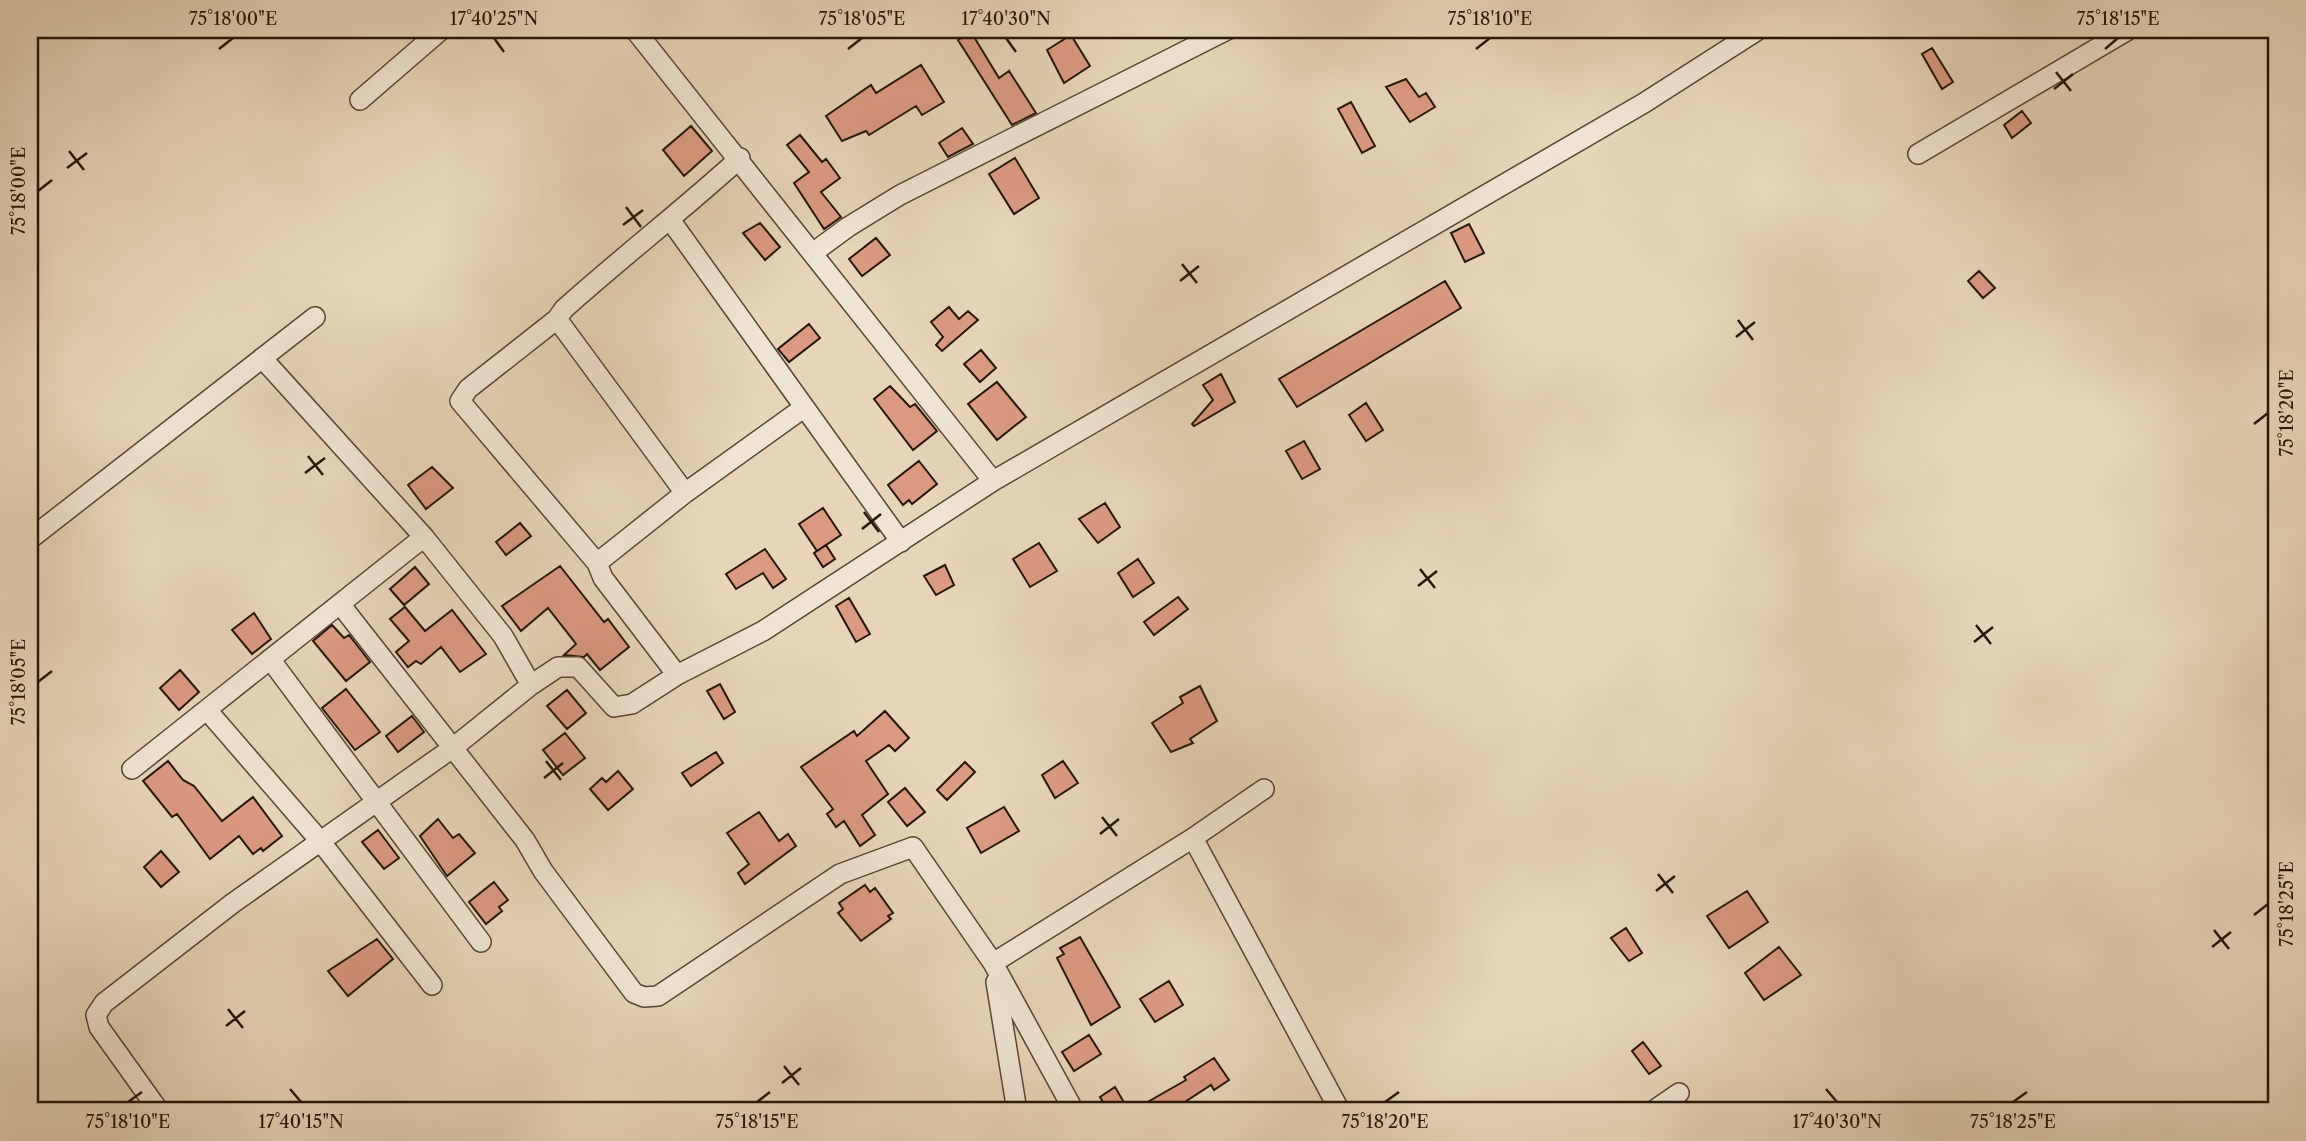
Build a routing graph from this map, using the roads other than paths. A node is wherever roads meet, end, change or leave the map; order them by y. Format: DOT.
graph roads {
  1 [pos="441,30"];
  2 [pos="635,30"];
  3 [pos="1227,30"];
  4 [pos="1758,30"];
  5 [pos="2128,30"];
  6 [pos="360,100"];
  7 [pos="1918,154"];
  8 [pos="740,158"];
  9 [pos="671,221"];
  10 [pos="814,252"];
  11 [pos="315,317"];
  12 [pos="557,319"];
  13 [pos="262,358"];
  14 [pos="803,408"];
  15 [pos="993,481"];
  16 [pos="685,493"];
  17 [pos="424,537"];
  18 [pos="30,539"];
  19 [pos="901,542"];
  20 [pos="597,563"];
  21 [pos="340,604"];
  22 [pos="270,659"];
  23 [pos="677,675"];
  24 [pos="531,685"];
  25 [pos="207,710"];
  26 [pos="454,747"];
  27 [pos="132,769"];
  28 [pos="1264,789"];
  29 [pos="377,803"];
  30 [pos="1192,838"];
  31 [pos="321,842"];
  32 [pos="481,942"];
  33 [pos="993,963"];
  34 [pos="432,985"];
  35 [pos="1679,1093"];
  36 [pos="159,1111"];
  37 [pos="1017,1111"];
  38 [pos="1074,1111"];
  39 [pos="1340,1111"];
  40 [pos="1653,1111"];
  1 -- 6 [label="street"];
  2 -- 8 [label="street"];
  3 -- 10 [label="street"];
  4 -- 15 [label="street"];
  5 -- 7 [label="street"];
  8 -- 9 [label="street"];
  8 -- 10 [label="street"];
  9 -- 12 [label="street"];
  9 -- 14 [label="street"];
  10 -- 15 [label="street"];
  11 -- 13 [label="street"];
  12 -- 16 [label="street"];
  12 -- 20 [label="street"];
  13 -- 17 [label="street"];
  13 -- 18 [label="street"];
  14 -- 16 [label="street"];
  14 -- 19 [label="street"];
  15 -- 19 [label="street"];
  16 -- 20 [label="street"];
  17 -- 21 [label="street"];
  17 -- 24 [label="street"];
  19 -- 23 [label="street"];
  20 -- 23 [label="street"];
  21 -- 22 [label="street"];
  21 -- 26 [label="street"];
  22 -- 25 [label="street"];
  22 -- 29 [label="street"];
  23 -- 24 [label="street"];
  24 -- 26 [label="street"];
  25 -- 27 [label="street"];
  25 -- 31 [label="street"];
  26 -- 29 [label="street"];
  26 -- 33 [label="street"];
  28 -- 30 [label="street"];
  29 -- 31 [label="street"];
  29 -- 32 [label="street"];
  30 -- 33 [label="street"];
  30 -- 39 [label="street"];
  31 -- 34 [label="street"];
  31 -- 36 [label="street"];
  33 -- 37 [label="street"];
  33 -- 38 [label="street"];
  35 -- 40 [label="street"];
}
